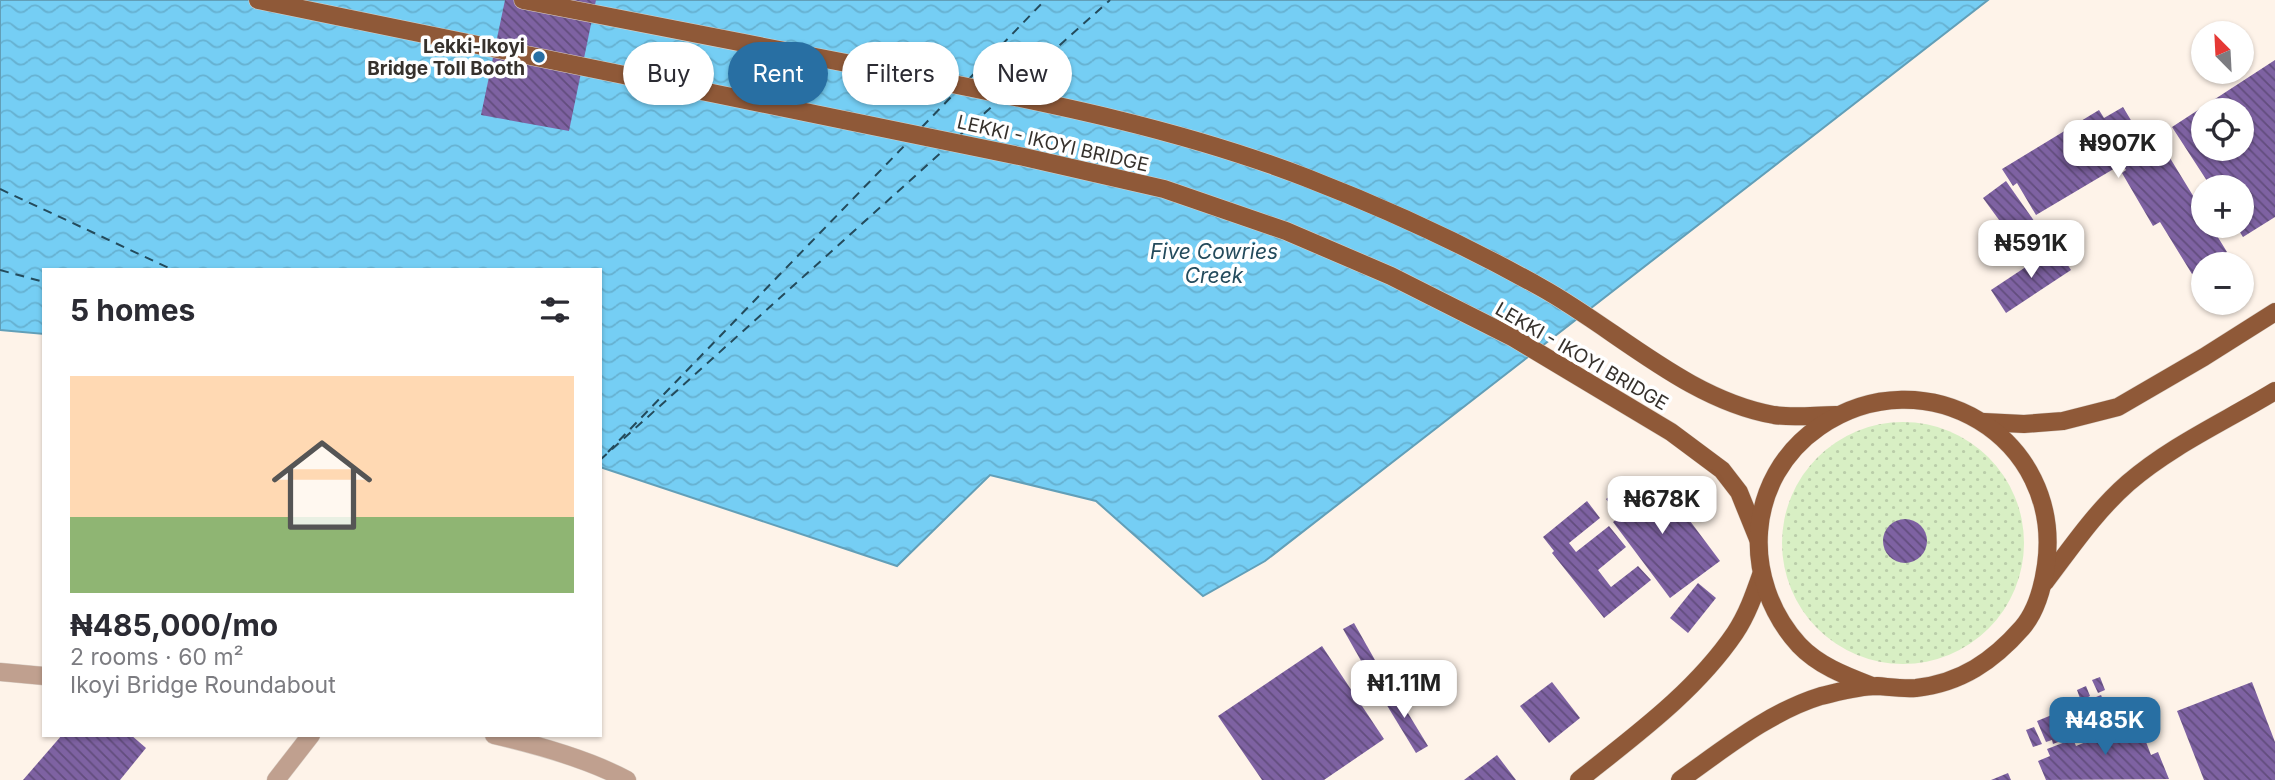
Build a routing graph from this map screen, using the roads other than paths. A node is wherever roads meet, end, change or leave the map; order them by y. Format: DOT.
graph roads {
  1 [pos="258,0"];
  2 [pos="523,0"];
  3 [pos="2275,312"];
  4 [pos="2275,391"];
  5 [pos="1836,415"];
  6 [pos="1984,422"];
  7 [pos="1758,539"];
  8 [pos="1761,575"];
  9 [pos="2043,585"];
  10 [pos="0,672"];
  11 [pos="42,676"];
  12 [pos="1872,686"];
  13 [pos="309,737"];
  14 [pos="503,737"];
  15 [pos="276,780"];
  16 [pos="627,780"];
  17 [pos="1579,780"];
  18 [pos="1680,780"];
  1 -- 7 [label="main road, LEKKI - IKOYI BRIDGE"];
  2 -- 5 [label="main road, LEKKI - IKOYI BRIDGE"];
  3 -- 6 [label="main road"];
  4 -- 9 [label="main road"];
  5 -- 6 [label="main road"];
  5 -- 7 [label="main road"];
  6 -- 9 [label="main road"];
  7 -- 8 [label="main road"];
  8 -- 12 [label="main road"];
  8 -- 17 [label="main road"];
  9 -- 12 [label="main road"];
  10 -- 11 [label="street"];
  12 -- 18 [label="main road"];
  13 -- 15 [label="street"];
  14 -- 16 [label="street"];
}
